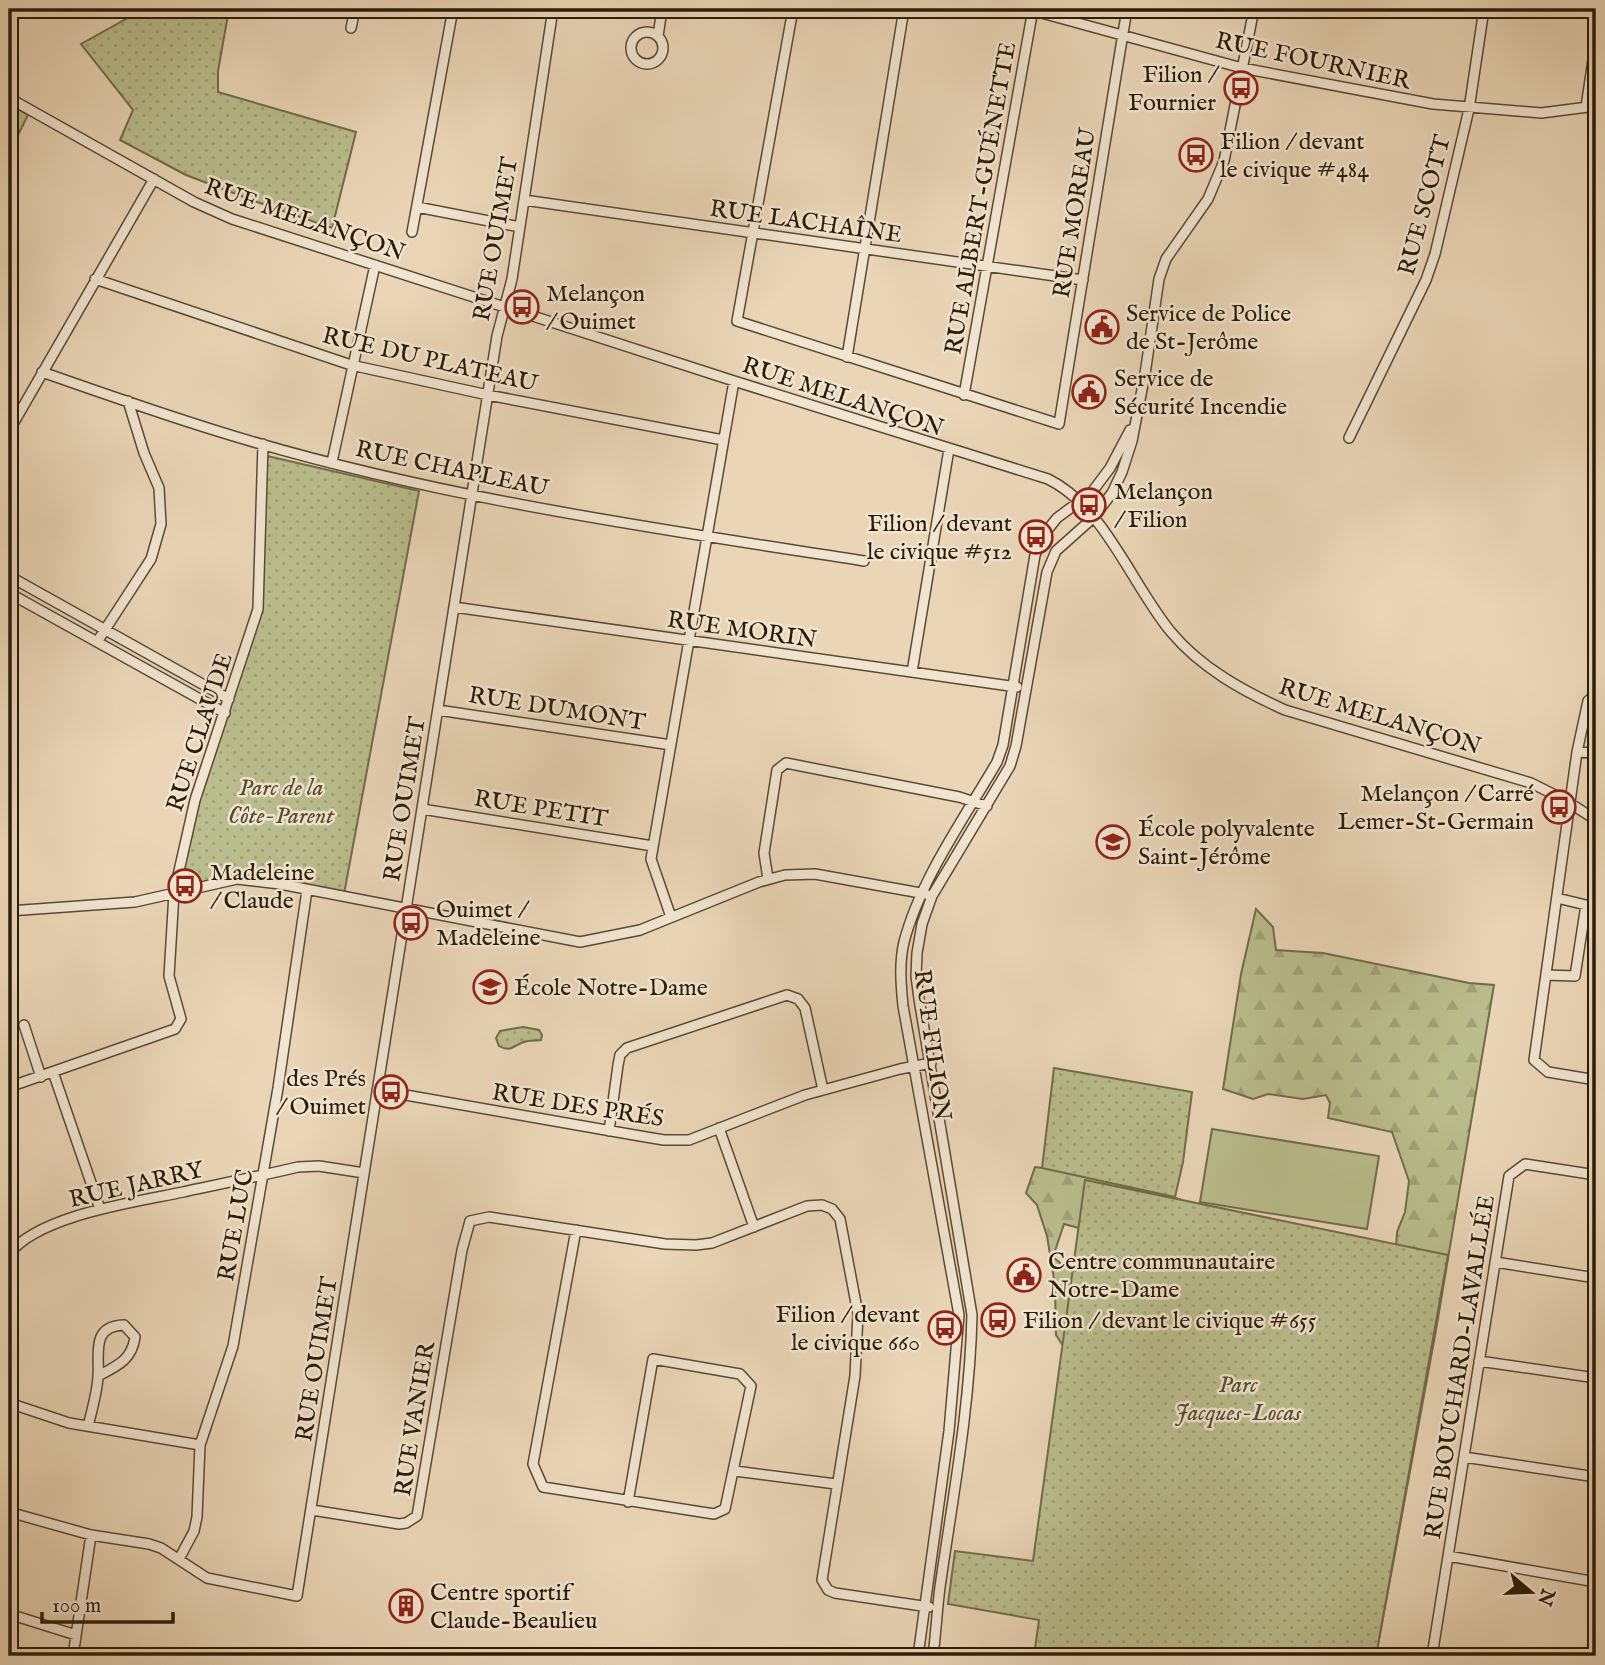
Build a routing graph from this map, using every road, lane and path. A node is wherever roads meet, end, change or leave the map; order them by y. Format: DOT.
graph roads {
  1 [pos="355,9"];
  2 [pos="453,9"];
  3 [pos="553,9"];
  4 [pos="662,9"];
  5 [pos="793,9"];
  6 [pos="904,9"];
  7 [pos="1031,9"];
  8 [pos="1127,9"];
  9 [pos="1254,9"];
  10 [pos="1484,9"];
  11 [pos="351,28"];
  12 [pos="1123,35"];
  13 [pos="657,36"];
  14 [pos="1596,40"];
  15 [pos="1242,68"];
  16 [pos="9,98"];
  17 [pos="1596,106"];
  18 [pos="1586,107"];
  19 [pos="1469,109"];
  20 [pos="154,179"];
  21 [pos="524,200"];
  22 [pos="417,207"];
  23 [pos="520,227"];
  24 [pos="412,232"];
  25 [pos="753,233"];
  26 [pos="865,249"];
  27 [pos="375,265"];
  28 [pos="987,267"];
  29 [pos="95,279"];
  30 [pos="1083,280"];
  31 [pos="505,307"];
  32 [pos="847,357"];
  33 [pos="351,365"];
  34 [pos="43,372"];
  35 [pos="734,382"];
  36 [pos="488,395"];
  37 [pos="964,395"];
  38 [pos="128,401"];
  39 [pos="1137,412"];
  40 [pos="9,431"];
  41 [pos="1349,438"];
  42 [pos="723,440"];
  43 [pos="263,444"];
  44 [pos="948,449"];
  45 [pos="332,461"];
  46 [pos="472,494"];
  47 [pos="1079,502"];
  48 [pos="1093,518"];
  49 [pos="706,537"];
  50 [pos="864,561"];
  51 [pos="9,576"];
  52 [pos="9,593"];
  53 [pos="454,607"];
  54 [pos="106,629"];
  55 [pos="689,641"];
  56 [pos="97,642"];
  57 [pos="912,672"];
  58 [pos="1014,687"];
  59 [pos="1025,688"];
  60 [pos="1596,694"];
  61 [pos="229,699"];
  62 [pos="438,710"];
  63 [pos="225,713"];
  64 [pos="671,745"];
  65 [pos="1577,752"];
  66 [pos="1596,753"];
  67 [pos="974,802"];
  68 [pos="1572,804"];
  69 [pos="987,806"];
  70 [pos="422,809"];
  71 [pos="1596,820"];
  72 [pos="653,846"];
  73 [pos="768,879"];
  74 [pos="307,890"];
  75 [pos="174,893"];
  76 [pos="921,893"];
  77 [pos="933,896"];
  78 [pos="1557,898"];
  79 [pos="406,909"];
  80 [pos="9,911"];
  81 [pos="671,917"];
  82 [pos="901,975"];
  83 [pos="1546,975"];
  84 [pos="916,976"];
  85 [pos="24,1025"];
  86 [pos="931,1063"];
  87 [pos="914,1066"];
  88 [pos="53,1072"];
  89 [pos="41,1077"];
  90 [pos="1596,1080"];
  91 [pos="9,1087"];
  92 [pos="377,1090"];
  93 [pos="822,1090"];
  94 [pos="719,1128"];
  95 [pos="609,1131"];
  96 [pos="364,1173"];
  97 [pos="263,1175"];
  98 [pos="1596,1175"];
  99 [pos="100,1209"];
  100 [pos="754,1227"];
  101 [pos="576,1230"];
  102 [pos="9,1254"];
  103 [pos="1495,1262"];
  104 [pos="1596,1278"];
  105 [pos="959,1315"];
  106 [pos="972,1315"];
  107 [pos="1479,1361"];
  108 [pos="98,1376"];
  109 [pos="1596,1378"];
  110 [pos="9,1403"];
  111 [pos="88,1426"];
  112 [pos="200,1445"];
  113 [pos="1464,1457"];
  114 [pos="734,1471"];
  115 [pos="1596,1477"];
  116 [pos="836,1485"];
  117 [pos="628,1502"];
  118 [pos="312,1510"];
  119 [pos="9,1512"];
  120 [pos="90,1535"];
  121 [pos="1448,1556"];
  122 [pos="179,1559"];
  123 [pos="1596,1582"];
  124 [pos="926,1606"];
  125 [pos="937,1609"];
  126 [pos="9,1614"];
  127 [pos="76,1635"];
  128 [pos="73,1656"];
  129 [pos="918,1656"];
  130 [pos="933,1656"];
  131 [pos="1432,1656"];
  1 -- 11 [label="street"];
  2 -- 22 [label="street"];
  3 -- 21 [label="street, RUE OUIMET"];
  4 -- 13 [label="street"];
  5 -- 25 [label="street"];
  6 -- 26 [label="street"];
  7 -- 12 [label="street, RUE FOURNIER"];
  7 -- 28 [label="street, RUE ALBERT-GUÉNETTE"];
  8 -- 12 [label="street, RUE MOREAU"];
  9 -- 15 [label="street, RUE FILION"];
  10 -- 19 [label="street, RUE SCOTT"];
  12 -- 15 [label="street, RUE FOURNIER"];
  12 -- 30 [label="street, RUE MOREAU"];
  14 -- 18 [label="street"];
  15 -- 19 [label="street, RUE FOURNIER"];
  15 -- 39 [label="street, RUE FILION"];
  16 -- 20 [label="street, RUE MELANÇON"];
  17 -- 18 [label="street, RUE FOURNIER"];
  18 -- 19 [label="street, RUE FOURNIER"];
  19 -- 41 [label="street, RUE SCOTT"];
  20 -- 27 [label="street, RUE MELANÇON"];
  20 -- 29 [label="street"];
  21 -- 23 [label="street, RUE OUIMET"];
  21 -- 25 [label="street, RUE LACHAÎNE"];
  22 -- 23 [label="street"];
  22 -- 24 [label="street"];
  23 -- 31 [label="street, RUE OUIMET"];
  25 -- 26 [label="street, RUE LACHAÎNE"];
  25 -- 32 [label="street"];
  26 -- 28 [label="street, RUE LACHAÎNE"];
  26 -- 32 [label="street"];
  27 -- 31 [label="street, RUE MELANÇON"];
  27 -- 33 [label="street"];
  28 -- 30 [label="street, RUE LACHAÎNE"];
  28 -- 37 [label="street, RUE ALBERT-GUÉNETTE"];
  29 -- 33 [label="street, RUE DU PLATEAU"];
  29 -- 34 [label="street"];
  30 -- 37 [label="street, RUE MOREAU"];
  31 -- 35 [label="street, RUE MELANÇON"];
  31 -- 36 [label="street, RUE OUIMET"];
  32 -- 37 [label="street"];
  33 -- 36 [label="street, RUE DU PLATEAU"];
  33 -- 45 [label="street"];
  34 -- 38 [label="street, RUE CHAPLEAU"];
  34 -- 40 [label="street"];
  35 -- 42 [label="street"];
  35 -- 44 [label="street, RUE MELANÇON"];
  36 -- 42 [label="street, RUE DU PLATEAU"];
  36 -- 46 [label="street, RUE OUIMET"];
  38 -- 43 [label="street, RUE CHAPLEAU"];
  38 -- 54 [label="street"];
  39 -- 47 [label="street, RUE FILION"];
  39 -- 48 [label="street, RUE FILION"];
  42 -- 49 [label="street"];
  43 -- 45 [label="street, RUE CHAPLEAU"];
  43 -- 61 [label="street, RUE CLAUDE"];
  44 -- 47 [label="street, RUE MELANÇON"];
  44 -- 57 [label="street"];
  45 -- 46 [label="street, RUE CHAPLEAU"];
  46 -- 49 [label="street, RUE CHAPLEAU"];
  46 -- 53 [label="street, RUE OUIMET"];
  47 -- 48 [label="street, RUE MELANÇON"];
  47 -- 58 [label="street, RUE FILION"];
  48 -- 59 [label="street, RUE FILION"];
  48 -- 68 [label="street, RUE MELANÇON"];
  49 -- 50 [label="street, RUE CHAPLEAU"];
  49 -- 55 [label="street"];
  51 -- 54 [label="street"];
  52 -- 56 [label="street"];
  53 -- 55 [label="street, RUE MORIN"];
  53 -- 62 [label="street, RUE OUIMET"];
  54 -- 56 [label="street"];
  54 -- 61 [label="street"];
  55 -- 57 [label="street, RUE MORIN"];
  55 -- 64 [label="street"];
  56 -- 63 [label="street"];
  57 -- 58 [label="street, RUE MORIN"];
  58 -- 59 [label="street, RUE MORIN"];
  58 -- 67 [label="street, RUE FILION"];
  59 -- 69 [label="street, RUE FILION"];
  60 -- 65 [label="street"];
  61 -- 63 [label="street, RUE CLAUDE"];
  62 -- 64 [label="street, RUE DUMONT"];
  62 -- 70 [label="street, RUE OUIMET"];
  63 -- 75 [label="street, RUE CLAUDE"];
  64 -- 72 [label="street"];
  65 -- 66 [label="street"];
  65 -- 68 [label="street"];
  67 -- 69 [label="street"];
  67 -- 73 [label="street"];
  67 -- 76 [label="street, RUE FILION"];
  68 -- 71 [label="street, RUE MELANÇON"];
  68 -- 78 [label="street"];
  69 -- 77 [label="street, RUE FILION"];
  70 -- 72 [label="street, RUE PETIT"];
  70 -- 79 [label="street, RUE OUIMET"];
  72 -- 81 [label="street"];
  73 -- 76 [label="street"];
  73 -- 81 [label="street"];
  74 -- 75 [label="street"];
  74 -- 79 [label="street"];
  74 -- 97 [label="street, RUE LUC"];
  75 -- 80 [label="street"];
  75 -- 88 [label="street, RUE CLAUDE"];
  76 -- 77 [label="street"];
  76 -- 82 [label="street, RUE FILION"];
  77 -- 84 [label="street, RUE FILION"];
  78 -- 83 [label="street"];
  78 -- 83 [label="street"];
  79 -- 81 [label="street"];
  79 -- 92 [label="street, RUE OUIMET"];
  82 -- 84 [label="street"];
  82 -- 87 [label="street, RUE FILION"];
  83 -- 90 [label="street"];
  84 -- 86 [label="street, RUE FILION"];
  85 -- 89 [label="street"];
  86 -- 87 [label="street, RUE DES PRÉS"];
  86 -- 106 [label="street, RUE FILION"];
  87 -- 93 [label="street, RUE DES PRÉS"];
  87 -- 105 [label="street, RUE FILION"];
  88 -- 89 [label="street"];
  88 -- 99 [label="street"];
  89 -- 91 [label="street"];
  92 -- 95 [label="street, RUE DES PRÉS"];
  92 -- 96 [label="street, RUE OUIMET"];
  93 -- 94 [label="street, RUE DES PRÉS"];
  93 -- 95 [label="street"];
  94 -- 95 [label="street, RUE DES PRÉS"];
  94 -- 100 [label="street"];
  96 -- 97 [label="street, RUE JARRY"];
  96 -- 118 [label="street, RUE OUIMET"];
  97 -- 99 [label="street, RUE JARRY"];
  97 -- 112 [label="street, RUE LUC"];
  98 -- 103 [label="street, RUE BOUCHARD-LAVALLÉE"];
  99 -- 102 [label="street, RUE JARRY"];
  100 -- 101 [label="street"];
  100 -- 116 [label="street"];
  101 -- 117 [label="street"];
  101 -- 118 [label="street, RUE VANIER"];
  103 -- 104 [label="street"];
  103 -- 107 [label="street, RUE BOUCHARD-LAVALLÉE"];
  105 -- 106 [label="street"];
  105 -- 124 [label="street, RUE FILION"];
  106 -- 125 [label="street, RUE FILION"];
  107 -- 109 [label="street"];
  107 -- 113 [label="street, RUE BOUCHARD-LAVALLÉE"];
  108 -- 108 [label="street"];
  108 -- 111 [label="street"];
  110 -- 111 [label="street"];
  111 -- 112 [label="street"];
  112 -- 122 [label="street, RUE LUC"];
  113 -- 115 [label="street"];
  113 -- 121 [label="street, RUE BOUCHARD-LAVALLÉE"];
  114 -- 116 [label="street"];
  114 -- 117 [label="street"];
  114 -- 117 [label="street"];
  116 -- 124 [label="street"];
  118 -- 122 [label="street, RUE OUIMET"];
  119 -- 120 [label="street"];
  120 -- 122 [label="street"];
  120 -- 127 [label="street"];
  121 -- 123 [label="street"];
  121 -- 131 [label="street, RUE BOUCHARD-LAVALLÉE"];
  124 -- 125 [label="street"];
  124 -- 129 [label="street, RUE FILION"];
  125 -- 130 [label="street, RUE FILION"];
  126 -- 127 [label="street"];
  127 -- 128 [label="street"];
}
